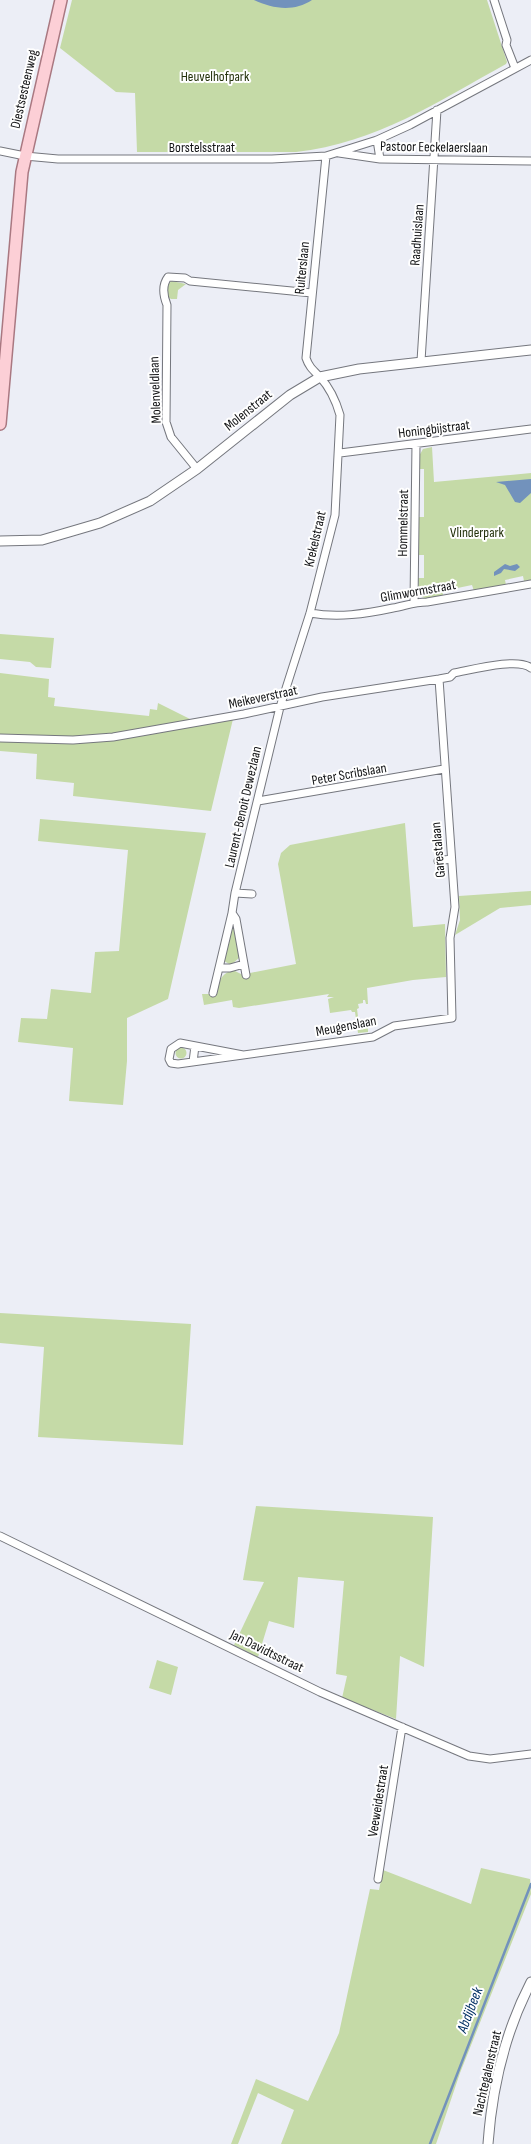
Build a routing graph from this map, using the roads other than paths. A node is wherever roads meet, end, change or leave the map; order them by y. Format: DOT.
graph roads {
  1 [pos="61,0"];
  2 [pos="494,0"];
  3 [pos="531,60"];
  4 [pos="515,68"];
  5 [pos="437,110"];
  6 [pos="377,140"];
  7 [pos="0,151"];
  8 [pos="336,153"];
  9 [pos="24,156"];
  10 [pos="326,156"];
  11 [pos="380,159"];
  12 [pos="435,160"];
  13 [pos="531,161"];
  14 [pos="312,293"];
  15 [pos="531,350"];
  16 [pos="421,361"];
  17 [pos="320,377"];
  18 [pos="0,424"];
  19 [pos="531,429"];
  20 [pos="416,444"];
  21 [pos="340,453"];
  22 [pos="197,469"];
  23 [pos="0,542"];
  24 [pos="531,584"];
  25 [pos="414,602"];
  26 [pos="310,613"];
  27 [pos="530,664"];
  28 [pos="439,679"];
  29 [pos="280,707"];
  30 [pos="0,738"];
  31 [pos="444,769"];
  32 [pos="258,801"];
  33 [pos="451,859"];
  34 [pos="438,861"];
  35 [pos="235,893"];
  36 [pos="252,894"];
  37 [pos="232,913"];
  38 [pos="244,964"];
  39 [pos="219,968"];
  40 [pos="246,975"];
  41 [pos="213,993"];
  42 [pos="452,1018"];
  43 [pos="196,1046"];
  44 [pos="243,1055"];
  45 [pos="194,1062"];
  46 [pos="0,1536"];
  47 [pos="402,1727"];
  48 [pos="531,1754"];
  49 [pos="378,1879"];
  50 [pos="531,1982"];
  51 [pos="488,2144"];
  1 -- 9 [label="main road, Diestsesteenweg"];
  2 -- 4 [label="street"];
  3 -- 4 [label="street, Borstelsstraat"];
  4 -- 5 [label="street, Borstelsstraat"];
  5 -- 6 [label="street, Borstelsstraat"];
  5 -- 12 [label="street, Raadhuislaan"];
  6 -- 8 [label="street, Borstelsstraat"];
  6 -- 11 [label="street"];
  7 -- 9 [label="street, Borstelsstraat"];
  8 -- 10 [label="street, Borstelsstraat"];
  8 -- 11 [label="street, Pastoor Eeckelaerslaan"];
  9 -- 10 [label="street, Borstelsstraat"];
  9 -- 18 [label="main road, Diestsesteenweg"];
  10 -- 14 [label="street, Ruiterslaan"];
  11 -- 12 [label="street, Pastoor Eeckelaerslaan"];
  12 -- 13 [label="street, Pastoor Eeckelaerslaan"];
  12 -- 16 [label="street, Raadhuislaan"];
  14 -- 17 [label="street, Ruiterslaan"];
  14 -- 22 [label="street, Molenveldlaan"];
  15 -- 16 [label="street, Molenstraat"];
  16 -- 17 [label="street, Molenstraat"];
  17 -- 21 [label="street, Krekelstraat"];
  17 -- 22 [label="street, Molenstraat"];
  19 -- 20 [label="street, Honingbijstraat"];
  20 -- 21 [label="street, Honingbijstraat"];
  20 -- 25 [label="street, Hommelstraat"];
  21 -- 26 [label="street, Krekelstraat"];
  22 -- 23 [label="street, Molenstraat"];
  24 -- 25 [label="street, Glimwormstraat"];
  25 -- 26 [label="street, Glimwormstraat"];
  26 -- 29 [label="street, Krekelstraat"];
  27 -- 28 [label="street, Meikeverstraat"];
  28 -- 29 [label="street, Meikeverstraat"];
  28 -- 31 [label="street, Garestalaan"];
  29 -- 30 [label="street, Meikeverstraat"];
  29 -- 32 [label="street, Laurent-Benoit Dewezlaan"];
  31 -- 32 [label="street, Peter Scribslaan"];
  31 -- 33 [label="street, Garestalaan"];
  32 -- 35 [label="street, Laurent-Benoit Dewezlaan"];
  33 -- 34 [label="street"];
  33 -- 42 [label="street, Garestalaan"];
  35 -- 36 [label="street"];
  35 -- 37 [label="street, Laurent-Benoit Dewezlaan"];
  37 -- 38 [label="street, Laurent-Benoit Dewezlaan"];
  37 -- 39 [label="street, Laurent-Benoit Dewezlaan"];
  38 -- 39 [label="street"];
  38 -- 40 [label="street, Laurent-Benoit Dewezlaan"];
  39 -- 41 [label="street, Laurent-Benoit Dewezlaan"];
  42 -- 44 [label="street, Meugenslaan"];
  43 -- 44 [label="street, Meugenslaan"];
  43 -- 45 [label="street"];
  43 -- 45 [label="street, Meugenslaan"];
  44 -- 45 [label="street, Meugenslaan"];
  46 -- 47 [label="street, Jan Davidtsstraat"];
  47 -- 48 [label="street, Jan Davidtsstraat"];
  47 -- 49 [label="street, Veeweidestraat"];
  50 -- 51 [label="street, Nachtegalenstraat"];
}
